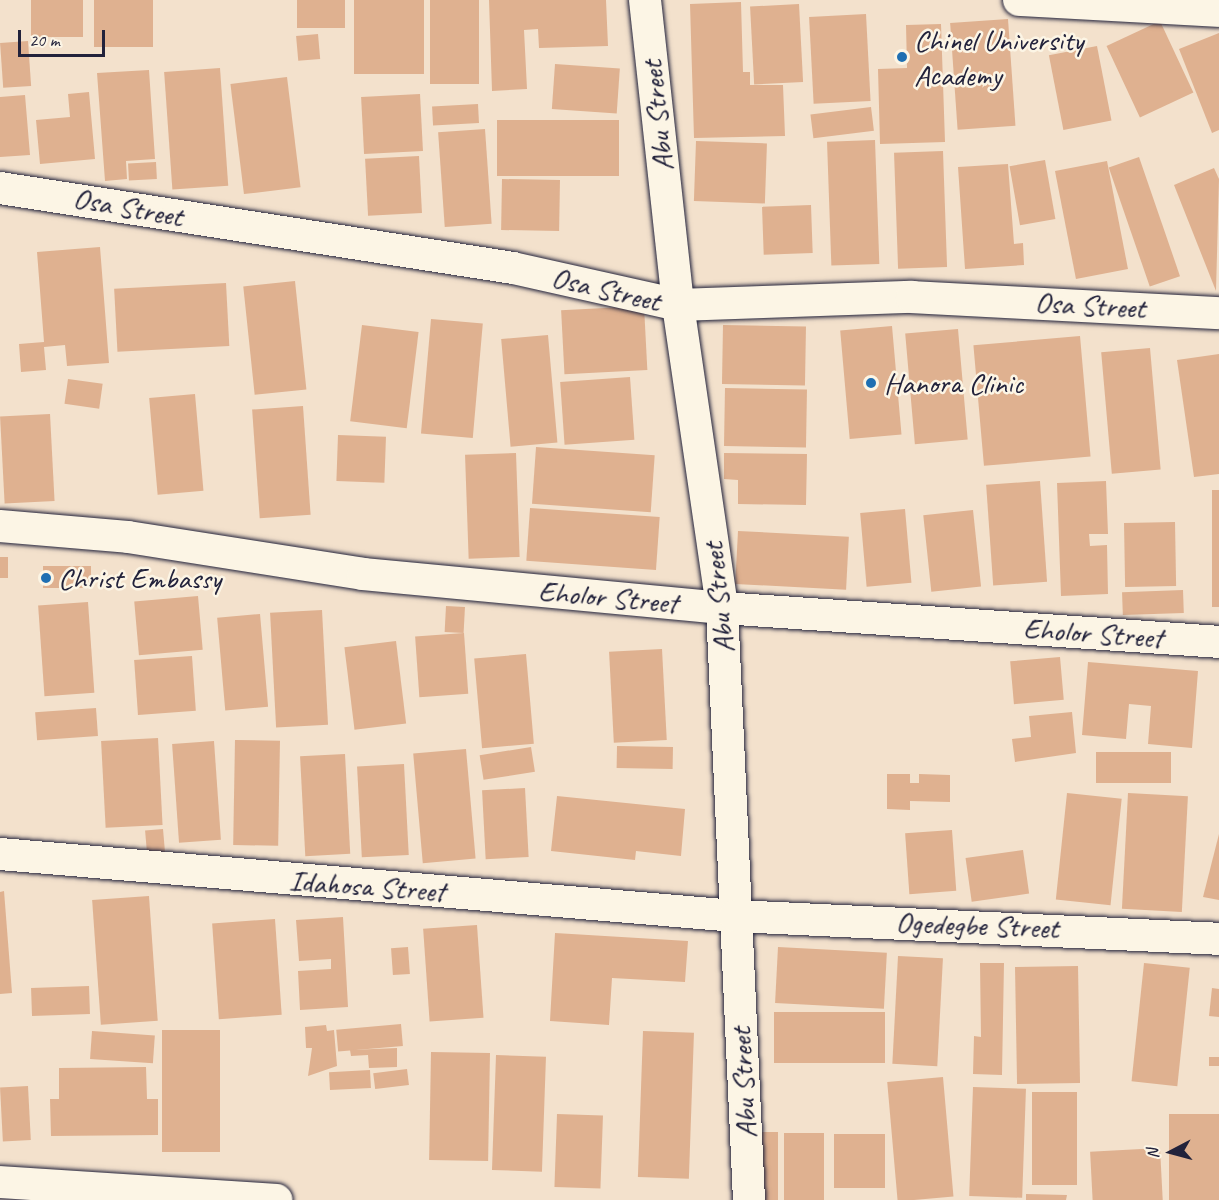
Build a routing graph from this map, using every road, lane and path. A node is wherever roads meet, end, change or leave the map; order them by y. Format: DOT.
graph roads {
  1 [pos="645,0"];
  2 [pos="1019,0"];
  3 [pos="1219,11"];
  4 [pos="0,188"];
  5 [pos="678,305"];
  6 [pos="1219,313"];
  7 [pos="0,526"];
  8 [pos="722,608"];
  9 [pos="1219,642"];
  10 [pos="0,854"];
  11 [pos="735,916"];
  12 [pos="1219,939"];
  13 [pos="0,1182"];
  14 [pos="276,1200"];
  15 [pos="749,1200"];
  1 -- 5 [label="street, Abu Street"];
  2 -- 3 [label="street"];
  4 -- 5 [label="street, Osa Street"];
  5 -- 6 [label="street, Osa Street"];
  5 -- 8 [label="street, Abu Street"];
  7 -- 8 [label="street, Eholor Street"];
  8 -- 9 [label="street, Eholor Street"];
  8 -- 11 [label="street, Abu Street"];
  10 -- 11 [label="street, Idahosa Street"];
  11 -- 12 [label="street, Ogedegbe Street"];
  11 -- 15 [label="street, Abu Street"];
  13 -- 14 [label="street"];
}
